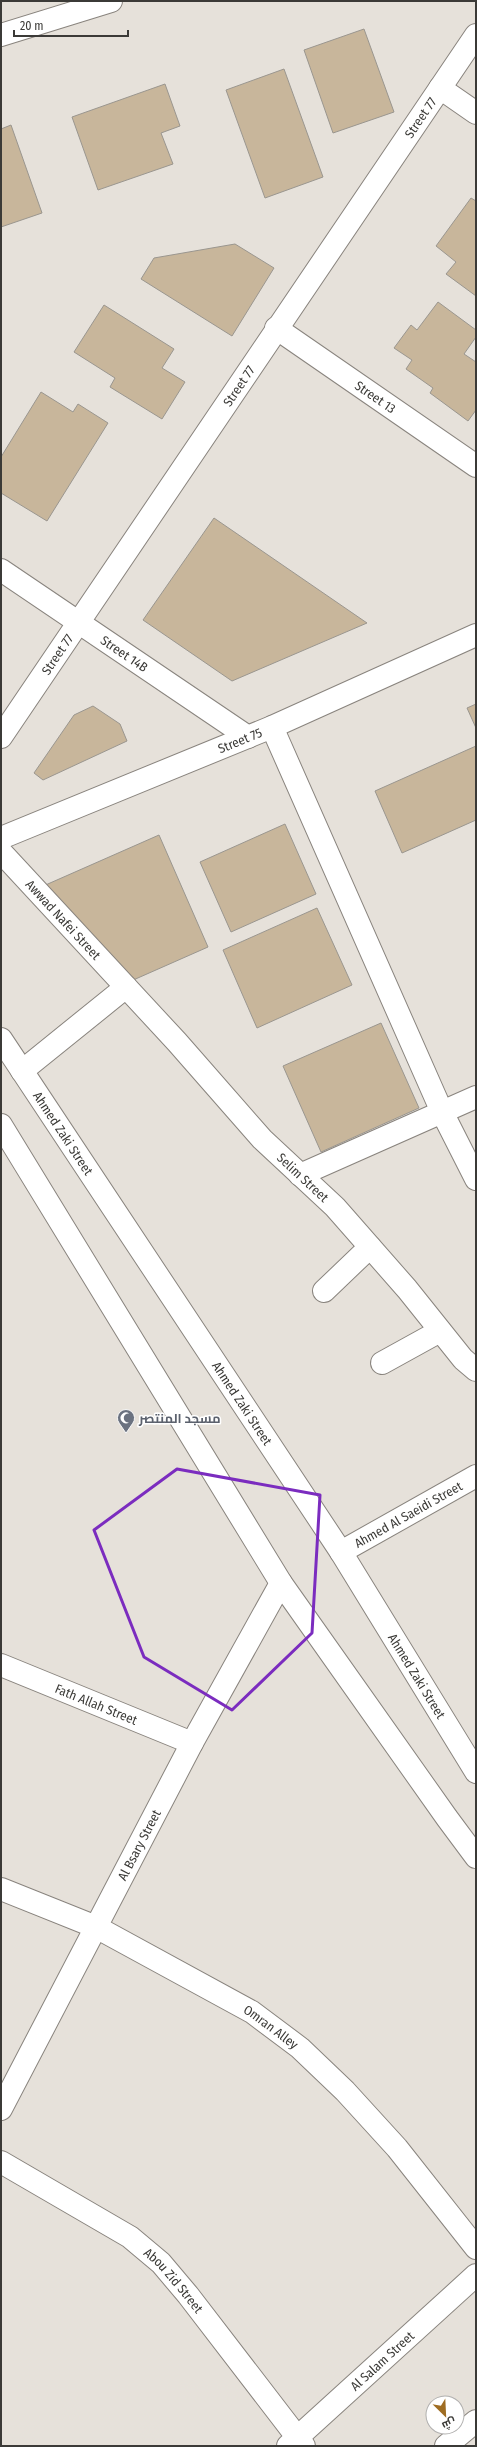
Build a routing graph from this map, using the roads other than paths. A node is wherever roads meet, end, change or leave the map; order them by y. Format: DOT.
graph roads {
  1 [pos="111,1"];
  2 [pos="1,35"];
  3 [pos="476,35"];
  4 [pos="440,88"];
  5 [pos="476,113"];
  6 [pos="276,328"];
  7 [pos="476,466"];
  8 [pos="1,570"];
  9 [pos="78,622"];
  10 [pos="476,635"];
  11 [pos="272,727"];
  12 [pos="1,737"];
  13 [pos="248,737"];
  14 [pos="1,838"];
  15 [pos="1,852"];
  16 [pos="126,986"];
  17 [pos="1,1039"];
  18 [pos="22,1071"];
  19 [pos="476,1096"];
  20 [pos="442,1112"];
  21 [pos="1,1124"];
  22 [pos="300,1175"];
  23 [pos="476,1179"];
  24 [pos="370,1247"];
  25 [pos="324,1291"];
  26 [pos="440,1330"];
  27 [pos="382,1363"];
  28 [pos="476,1370"];
  29 [pos="476,1476"];
  30 [pos="341,1552"];
  31 [pos="281,1582"];
  32 [pos="1,1665"];
  33 [pos="192,1743"];
  34 [pos="476,1772"];
  35 [pos="476,1857"];
  36 [pos="1,1889"];
  37 [pos="96,1927"];
  38 [pos="1,2109"];
  39 [pos="1,2162"];
  40 [pos="476,2248"];
  41 [pos="476,2275"];
  42 [pos="476,2421"];
  43 [pos="296,2443"];
  44 [pos="446,2446"];
  1 -- 2 [label="street"];
  3 -- 4 [label="street, Street 77"];
  4 -- 5 [label="street"];
  4 -- 6 [label="street, Street 77"];
  6 -- 7 [label="street, Street 13"];
  6 -- 9 [label="street, Street 77"];
  8 -- 9 [label="street, Street 14B"];
  9 -- 12 [label="street, Street 77"];
  9 -- 13 [label="street, Street 14B"];
  10 -- 11 [label="street, Street 75"];
  11 -- 13 [label="street, Street 75"];
  11 -- 20 [label="street"];
  13 -- 14 [label="street, Street 75"];
  15 -- 16 [label="street, Awwad Nafei Street"];
  16 -- 18 [label="street"];
  16 -- 22 [label="street, Selim Street"];
  17 -- 18 [label="street, Ahmed Zaki Street"];
  18 -- 30 [label="street, Ahmed Zaki Street"];
  19 -- 20 [label="street"];
  20 -- 22 [label="street"];
  20 -- 23 [label="street"];
  21 -- 31 [label="street"];
  22 -- 24 [label="street, Selim Street"];
  24 -- 25 [label="street"];
  24 -- 26 [label="street, Selim Street"];
  26 -- 27 [label="street"];
  26 -- 28 [label="street, Selim Street"];
  29 -- 30 [label="street, Ahmed Al Saeidi Street"];
  30 -- 34 [label="street, Ahmed Zaki Street"];
  31 -- 33 [label="street, Al Bsary Street"];
  31 -- 35 [label="street"];
  32 -- 33 [label="street, Fath Allah Street"];
  33 -- 37 [label="street, Al Bsary Street"];
  36 -- 37 [label="street, Omran Alley"];
  37 -- 38 [label="street, Al Bsary Street"];
  37 -- 40 [label="street, Omran Alley"];
  39 -- 43 [label="street, Abou Zid Street"];
  41 -- 43 [label="street, Al Salam Street"];
  42 -- 44 [label="street"];
}
